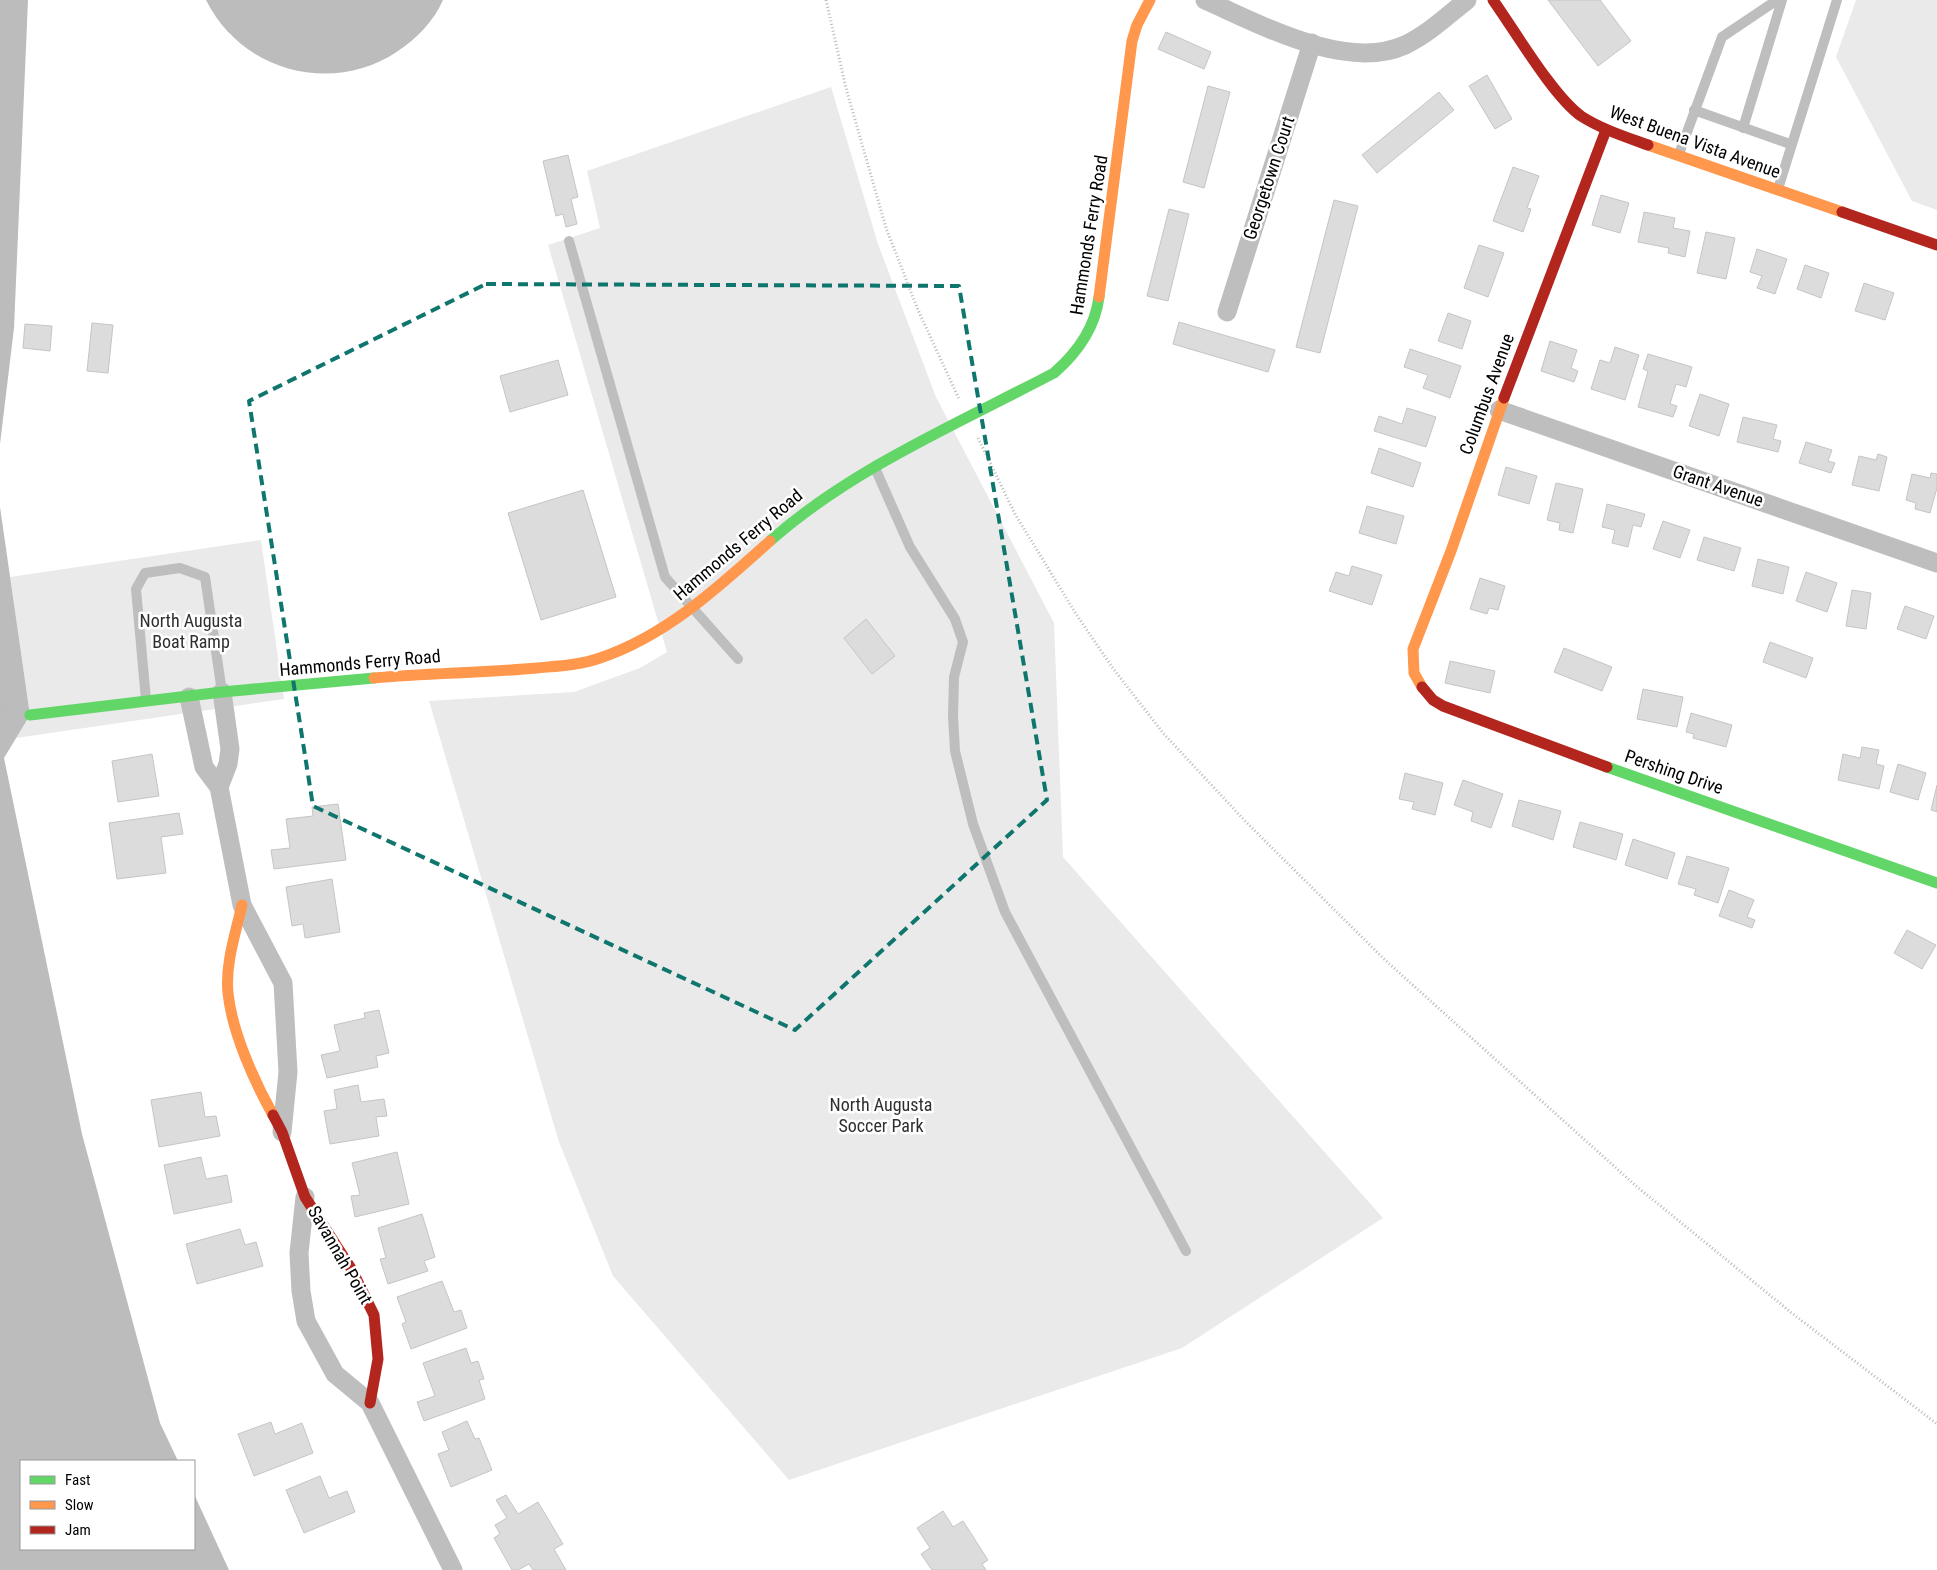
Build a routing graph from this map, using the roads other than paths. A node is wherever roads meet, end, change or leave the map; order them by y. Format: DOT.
graph roads {
  1 [pos="1150,0"];
  2 [pos="1205,0"];
  3 [pos="1467,0"];
  4 [pos="1492,0"];
  5 [pos="1777,0"];
  6 [pos="1782,0"];
  7 [pos="1837,0"];
  8 [pos="1312,43"];
  9 [pos="1694,110"];
  10 [pos="1743,128"];
  11 [pos="1606,130"];
  12 [pos="1790,144"];
  13 [pos="1678,156"];
  14 [pos="1777,190"];
  15 [pos="569,242"];
  16 [pos="1937,245"];
  17 [pos="1226,312"];
  18 [pos="1499,410"];
  19 [pos="875,468"];
  20 [pos="1937,563"];
  21 [pos="692,606"];
  22 [pos="738,659"];
  23 [pos="1414,672"];
  24 [pos="222,692"];
  25 [pos="189,697"];
  26 [pos="146,701"];
  27 [pos="30,714"];
  28 [pos="219,787"];
  29 [pos="1937,883"];
  30 [pos="242,906"];
  31 [pos="282,1132"];
  32 [pos="305,1197"];
  33 [pos="1186,1251"];
  34 [pos="370,1403"];
  35 [pos="453,1570"];
  1 -- 19 [label="street, Hammonds Ferry Road"];
  2 -- 8 [label="street"];
  3 -- 8 [label="street"];
  4 -- 11 [label="street, West Buena Vista Avenue"];
  5 -- 9 [label="lane"];
  6 -- 10 [label="lane"];
  7 -- 12 [label="lane"];
  8 -- 17 [label="street, Georgetown Court"];
  9 -- 10 [label="lane"];
  9 -- 13 [label="lane"];
  10 -- 12 [label="lane"];
  11 -- 13 [label="street, West Buena Vista Avenue"];
  11 -- 18 [label="street, Columbus Avenue"];
  12 -- 14 [label="lane"];
  13 -- 14 [label="street, West Buena Vista Avenue"];
  14 -- 16 [label="street, West Buena Vista Avenue"];
  15 -- 21 [label="lane"];
  18 -- 20 [label="street, Grant Avenue"];
  18 -- 23 [label="street, Columbus Avenue"];
  19 -- 21 [label="street, Hammonds Ferry Road"];
  19 -- 33 [label="lane"];
  21 -- 22 [label="lane"];
  21 -- 24 [label="street, Hammonds Ferry Road"];
  23 -- 29 [label="street, Pershing Drive"];
  24 -- 25 [label="street, Hammonds Ferry Road"];
  24 -- 26 [label="lane"];
  24 -- 28 [label="street"];
  25 -- 26 [label="street, Hammonds Ferry Road"];
  25 -- 28 [label="street, Savannah Point"];
  26 -- 27 [label="street, Hammonds Ferry Road"];
  28 -- 30 [label="street, Savannah Point"];
  30 -- 31 [label="street, Savannah Point"];
  30 -- 31 [label="street, Savannah Point"];
  31 -- 32 [label="street, Savannah Point"];
  32 -- 34 [label="street, Savannah Point"];
  32 -- 34 [label="street, Savannah Point"];
  34 -- 35 [label="street, Savannah Point"];
}
